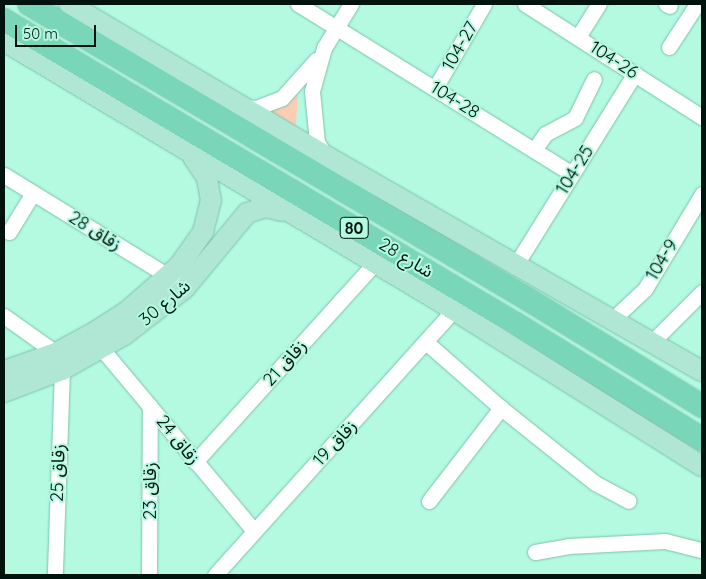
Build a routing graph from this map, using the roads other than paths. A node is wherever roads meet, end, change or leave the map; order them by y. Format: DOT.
graph roads {
  1 [pos="69,4"];
  2 [pos="298,4"];
  3 [pos="351,4"];
  4 [pos="484,4"];
  5 [pos="525,4"];
  6 [pos="599,4"];
  7 [pos="696,4"];
  8 [pos="42,7"];
  9 [pos="4,20"];
  10 [pos="336,28"];
  11 [pos="578,37"];
  12 [pos="19,43"];
  13 [pos="669,47"];
  14 [pos="324,48"];
  15 [pos="634,73"];
  16 [pos="594,78"];
  17 [pos="435,88"];
  18 [pos="243,106"];
  19 [pos="702,117"];
  20 [pos="534,150"];
  21 [pos="189,152"];
  22 [pos="326,156"];
  23 [pos="572,174"];
  24 [pos="4,175"];
  25 [pos="33,194"];
  26 [pos="702,194"];
  27 [pos="385,203"];
  28 [pos="306,222"];
  29 [pos="9,232"];
  30 [pos="360,243"];
  31 [pos="375,263"];
  32 [pos="515,266"];
  33 [pos="169,276"];
  34 [pos="185,288"];
  35 [pos="702,292"];
  36 [pos="529,300"];
  37 [pos="454,310"];
  38 [pos="4,316"];
  39 [pos="613,320"];
  40 [pos="516,324"];
  41 [pos="653,341"];
  42 [pos="427,343"];
  43 [pos="102,350"];
  44 [pos="59,362"];
  45 [pos="4,371"];
  46 [pos="702,371"];
  47 [pos="4,392"];
  48 [pos="150,406"];
  49 [pos="702,406"];
  50 [pos="501,408"];
  51 [pos="702,439"];
  52 [pos="195,462"];
  53 [pos="702,466"];
  54 [pos="428,501"];
  55 [pos="629,501"];
  56 [pos="254,532"];
  57 [pos="702,550"];
  58 [pos="535,552"];
  59 [pos="55,575"];
  60 [pos="150,575"];
  61 [pos="215,575"];
  1 -- 18 [label="main road"];
  2 -- 10 [label="street, 104-28"];
  3 -- 10 [label="street"];
  4 -- 17 [label="street, 104-27"];
  5 -- 11 [label="street, 104-26"];
  6 -- 11 [label="street"];
  7 -- 13 [label="street"];
  8 -- 27 [label="highway, شارع 28 / 80"];
  9 -- 12 [label="highway, شارع 28 / 80"];
  10 -- 14 [label="street"];
  10 -- 17 [label="street, 104-28"];
  11 -- 15 [label="street, 104-26"];
  12 -- 21 [label="main road"];
  12 -- 30 [label="highway, شارع 28 / 80"];
  14 -- 18 [label="street"];
  14 -- 22 [label="street"];
  15 -- 19 [label="street, 104-26"];
  15 -- 23 [label="street, 104-25"];
  16 -- 20 [label="street"];
  17 -- 20 [label="street, 104-28"];
  18 -- 22 [label="main road"];
  20 -- 23 [label="street, 104-28"];
  21 -- 28 [label="main road"];
  21 -- 33 [label="main road, شارع 30"];
  22 -- 27 [label="main road"];
  23 -- 32 [label="street, 104-25"];
  24 -- 25 [label="street, زقاق 28"];
  25 -- 29 [label="street"];
  25 -- 33 [label="street, زقاق 28"];
  26 -- 39 [label="street, 104-9"];
  27 -- 32 [label="main road"];
  27 -- 36 [label="highway, شارع 28 / 80"];
  28 -- 30 [label="main road"];
  28 -- 34 [label="main road, شارع 30"];
  30 -- 31 [label="main road"];
  30 -- 40 [label="highway, شارع 28 / 80"];
  31 -- 37 [label="main road"];
  31 -- 52 [label="street, زقاق 21"];
  32 -- 39 [label="main road"];
  33 -- 34 [label="street, زقاق 28"];
  33 -- 44 [label="main road, شارع 30"];
  34 -- 43 [label="main road, شارع 30"];
  35 -- 41 [label="street"];
  36 -- 40 [label="highway"];
  36 -- 49 [label="highway, شارع 28 / 80"];
  37 -- 42 [label="street, زقاق 19"];
  37 -- 53 [label="main road"];
  38 -- 44 [label="street"];
  39 -- 41 [label="main road"];
  40 -- 51 [label="highway, شارع 28 / 80"];
  41 -- 46 [label="main road"];
  42 -- 50 [label="street"];
  42 -- 56 [label="street, زقاق 19"];
  43 -- 44 [label="main road, شارع 30"];
  43 -- 48 [label="street, زقاق 24"];
  44 -- 45 [label="main road, شارع 30"];
  44 -- 47 [label="main road, شارع 30"];
  44 -- 59 [label="street, زقاق 25"];
  48 -- 52 [label="street, زقاق 24"];
  48 -- 60 [label="street, زقاق 23"];
  50 -- 54 [label="street"];
  50 -- 55 [label="street"];
  52 -- 56 [label="street, زقاق 24"];
  56 -- 61 [label="street, زقاق 19"];
  57 -- 58 [label="street"];
}
